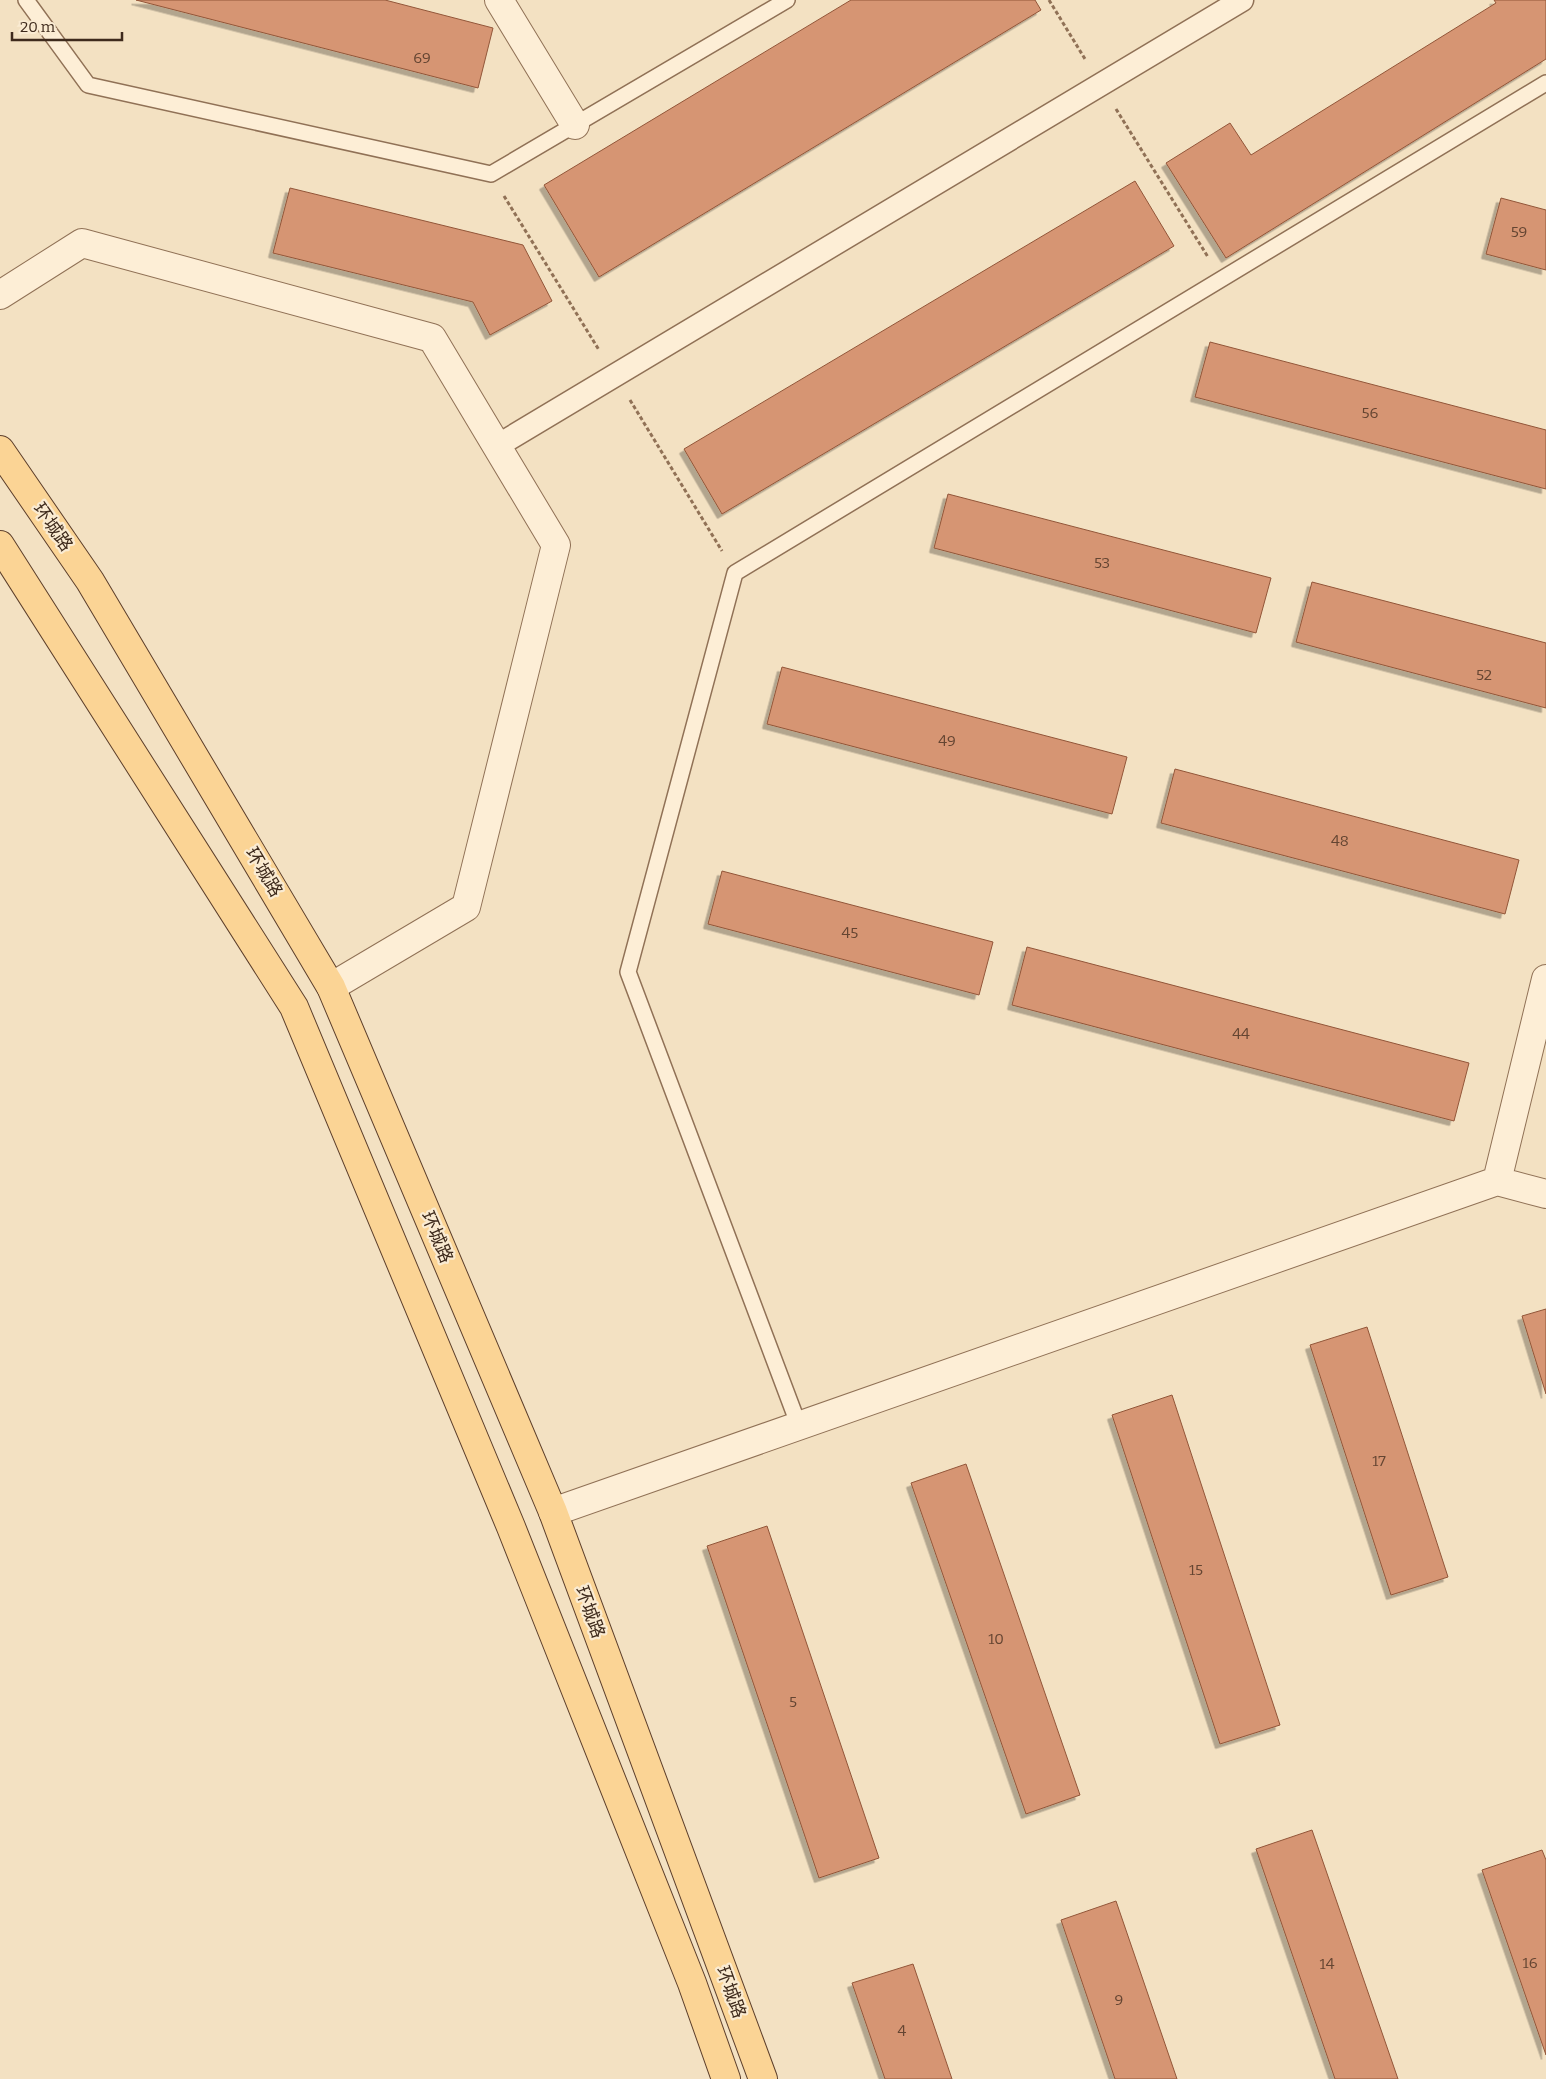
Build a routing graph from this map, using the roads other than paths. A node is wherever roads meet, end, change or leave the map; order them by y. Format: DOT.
graph roads {
  1 [pos="26,0"];
  2 [pos="500,0"];
  3 [pos="787,0"];
  4 [pos="1242,0"];
  5 [pos="1546,83"];
  6 [pos="575,125"];
  7 [pos="0,295"];
  8 [pos="497,446"];
  9 [pos="0,450"];
  10 [pos="0,544"];
  11 [pos="1546,979"];
  12 [pos="331,987"];
  13 [pos="1497,1181"];
  14 [pos="1546,1194"];
  15 [pos="799,1426"];
  16 [pos="553,1512"];
  17 [pos="726,2079"];
  18 [pos="763,2079"];
  1 -- 6 [label="lane"];
  2 -- 6 [label="street"];
  3 -- 6 [label="lane"];
  4 -- 8 [label="street"];
  5 -- 15 [label="lane"];
  7 -- 8 [label="street"];
  8 -- 12 [label="street"];
  9 -- 12 [label="main road, 环城路"];
  10 -- 17 [label="main road"];
  11 -- 13 [label="street"];
  12 -- 16 [label="main road, 环城路"];
  13 -- 14 [label="street"];
  13 -- 15 [label="street"];
  15 -- 16 [label="street"];
  16 -- 18 [label="main road, 环城路"];
}
